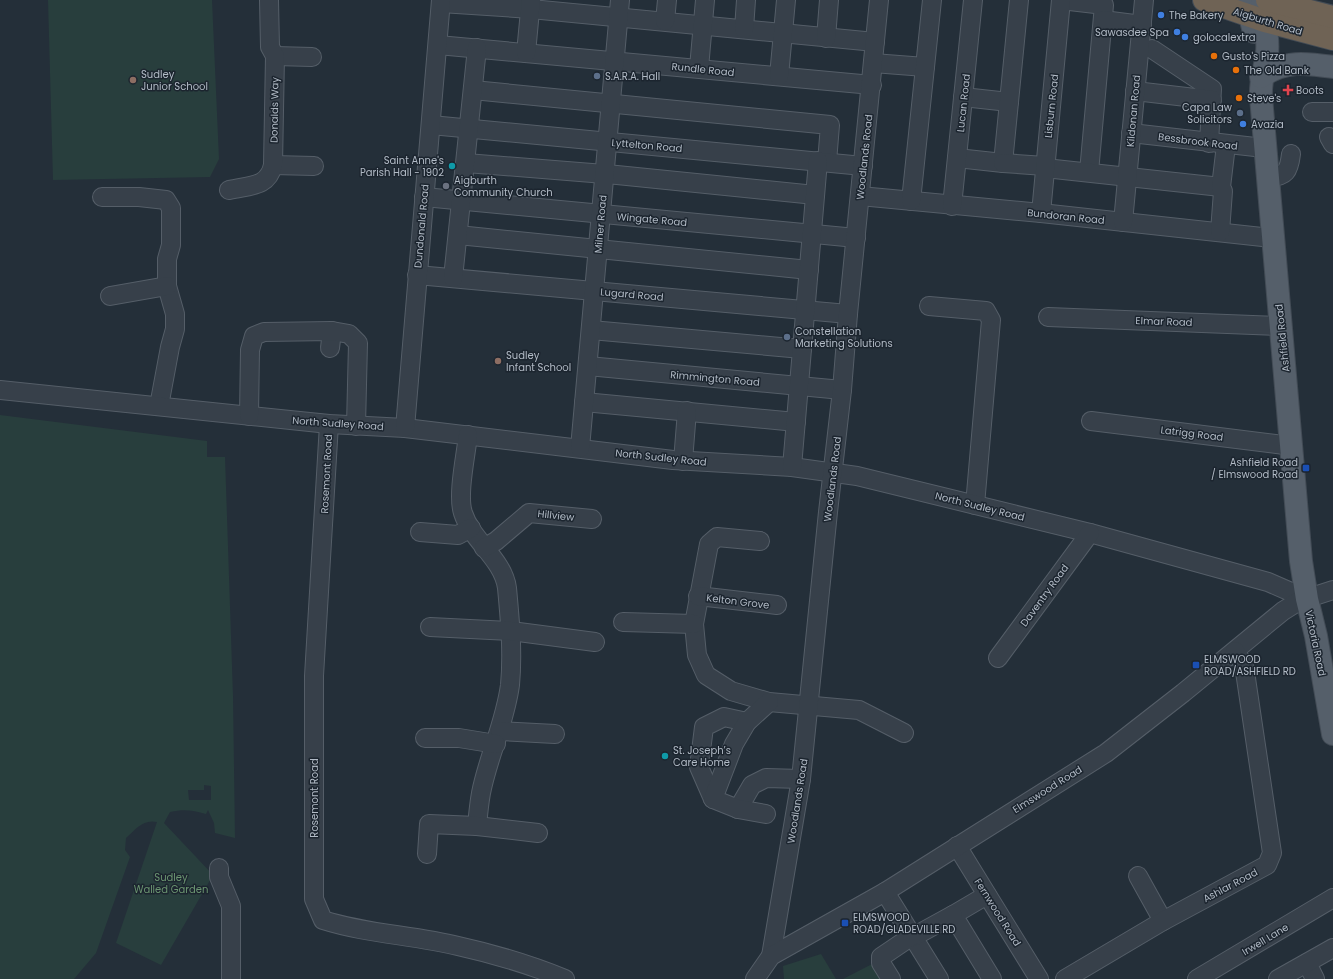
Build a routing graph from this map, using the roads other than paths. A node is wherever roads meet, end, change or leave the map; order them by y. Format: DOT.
graph roads {
  1 [pos="269,0"];
  2 [pos="667,0"];
  3 [pos="704,0"];
  4 [pos="746,0"];
  5 [pos="786,0"];
  6 [pos="829,0"];
  7 [pos="879,0"];
  8 [pos="932,0"];
  9 [pos="973,0"];
  10 [pos="1019,0"];
  11 [pos="1061,0"];
  12 [pos="1144,0"];
  13 [pos="1204,0"];
  14 [pos="441,1"];
  15 [pos="489,3"];
  16 [pos="531,4"];
  17 [pos="1258,6"];
  18 [pos="578,7"];
  19 [pos="619,8"];
  20 [pos="1333,17"];
  21 [pos="1103,20"];
  22 [pos="665,22"];
  23 [pos="702,25"];
  24 [pos="1142,25"];
  25 [pos="744,30"];
  26 [pos="783,34"];
  27 [pos="826,38"];
  28 [pos="1333,39"];
  29 [pos="875,42"];
  30 [pos="438,45"];
  31 [pos="478,48"];
  32 [pos="1152,50"];
  33 [pos="526,53"];
  34 [pos="275,56"];
  35 [pos="312,57"];
  36 [pos="614,60"];
  37 [pos="873,63"];
  38 [pos="925,67"];
  39 [pos="698,68"];
  40 [pos="1333,68"];
  41 [pos="780,76"];
  42 [pos="1261,77"];
  43 [pos="872,85"];
  44 [pos="473,90"];
  45 [pos="1135,91"];
  46 [pos="963,97"];
  47 [pos="1212,100"];
  48 [pos="1009,102"];
  49 [pos="611,104"];
  50 [pos="1312,112"];
  51 [pos="1333,112"];
  52 [pos="431,125"];
  53 [pos="469,128"];
  54 [pos="1131,134"];
  55 [pos="608,142"];
  56 [pos="1217,144"];
  57 [pos="1264,148"];
  58 [pos="1291,154"];
  59 [pos="957,158"];
  60 [pos="822,162"];
  61 [pos="466,163"];
  62 [pos="1003,163"];
  63 [pos="273,165"];
  64 [pos="314,166"];
  65 [pos="863,166"];
  66 [pos="1045,167"];
  67 [pos="1089,172"];
  68 [pos="605,174"];
  69 [pos="1127,177"];
  70 [pos="1268,177"];
  71 [pos="1221,187"];
  72 [pos="229,190"];
  73 [pos="815,195"];
  74 [pos="860,196"];
  75 [pos="102,197"];
  76 [pos="424,197"];
  77 [pos="462,200"];
  78 [pos="910,201"];
  79 [pos="952,206"];
  80 [pos="1041,213"];
  81 [pos="601,214"];
  82 [pos="1123,222"];
  83 [pos="1220,232"];
  84 [pos="812,234"];
  85 [pos="458,236"];
  86 [pos="856,238"];
  87 [pos="1272,238"];
  88 [pos="598,249"];
  89 [pos="809,270"];
  90 [pos="417,275"];
  91 [pos="453,278"];
  92 [pos="167,286"];
  93 [pos="594,290"];
  94 [pos="107,293"];
  95 [pos="929,306"];
  96 [pos="804,310"];
  97 [pos="848,314"];
  98 [pos="1048,317"];
  99 [pos="1281,326"];
  100 [pos="591,330"];
  101 [pos="802,349"];
  102 [pos="588,366"];
  103 [pos="799,385"];
  104 [pos="0,390"];
  105 [pos="842,390"];
  106 [pos="584,402"];
  107 [pos="159,406"];
  108 [pos="688,412"];
  109 [pos="249,416"];
  110 [pos="1091,421"];
  111 [pos="796,422"];
  112 [pos="329,424"];
  113 [pos="356,426"];
  114 [pos="404,428"];
  115 [pos="468,435"];
  116 [pos="1292,446"];
  117 [pos="580,448"];
  118 [pos="683,461"];
  119 [pos="792,467"];
  120 [pos="833,473"];
  121 [pos="975,505"];
  122 [pos="592,519"];
  123 [pos="471,528"];
  124 [pos="420,532"];
  125 [pos="1090,533"];
  126 [pos="760,541"];
  127 [pos="484,548"];
  128 [pos="1333,590"];
  129 [pos="698,596"];
  130 [pos="1307,598"];
  131 [pos="777,605"];
  132 [pos="623,622"];
  133 [pos="694,624"];
  134 [pos="430,627"];
  135 [pos="511,631"];
  136 [pos="595,642"];
  137 [pos="1235,651"];
  138 [pos="998,658"];
  139 [pos="768,702"];
  140 [pos="808,705"];
  141 [pos="747,722"];
  142 [pos="904,733"];
  143 [pos="555,734"];
  144 [pos="1333,734"];
  145 [pos="425,738"];
  146 [pos="498,738"];
  147 [pos="801,779"];
  148 [pos="713,799"];
  149 [pos="738,809"];
  150 [pos="766,814"];
  151 [pos="477,826"];
  152 [pos="538,833"];
  153 [pos="957,846"];
  154 [pos="427,854"];
  155 [pos="219,868"];
  156 [pos="1138,876"];
  157 [pos="885,892"];
  158 [pos="987,895"];
  159 [pos="1333,898"];
  160 [pos="953,915"];
  161 [pos="1163,921"];
  162 [pos="913,936"];
  163 [pos="1333,948"];
  164 [pos="771,956"];
  165 [pos="1307,963"];
  166 [pos="232,979"];
  167 [pos="566,979"];
  168 [pos="755,979"];
  169 [pos="891,979"];
  170 [pos="939,979"];
  171 [pos="992,979"];
  172 [pos="1039,979"];
  173 [pos="1065,979"];
  174 [pos="1197,979"];
  175 [pos="1278,979"];
  176 [pos="1315,979"];
  1 -- 34 [label="street, Donalds Way"];
  2 -- 22 [label="street"];
  3 -- 23 [label="street"];
  4 -- 25 [label="street"];
  5 -- 26 [label="street"];
  6 -- 27 [label="street"];
  7 -- 29 [label="street, Woodlands Road"];
  8 -- 38 [label="street"];
  9 -- 46 [label="street, Lucan Road"];
  10 -- 48 [label="street"];
  11 -- 21 [label="street"];
  11 -- 66 [label="street, Lisburn Road"];
  12 -- 24 [label="street, Kildonan Road"];
  13 -- 17 [label="highway, Aigburth Road"];
  14 -- 15 [label="street"];
  14 -- 30 [label="street, Dundonald Road"];
  15 -- 16 [label="street"];
  16 -- 18 [label="street"];
  16 -- 33 [label="street"];
  17 -- 20 [label="highway, Aigburth Road"];
  17 -- 28 [label="highway, Aigburth Road"];
  17 -- 42 [label="main road, Ashfield Road"];
  18 -- 19 [label="street"];
  19 -- 22 [label="street"];
  19 -- 36 [label="street, Milner Road"];
  21 -- 24 [label="street"];
  21 -- 67 [label="street"];
  22 -- 23 [label="street"];
  23 -- 25 [label="street"];
  23 -- 39 [label="street"];
  24 -- 45 [label="street, Kildonan Road"];
  25 -- 26 [label="street"];
  26 -- 27 [label="street"];
  26 -- 41 [label="street"];
  27 -- 29 [label="street"];
  29 -- 37 [label="street, Woodlands Road"];
  30 -- 31 [label="street, Rundle Road"];
  30 -- 52 [label="street, Dundonald Road"];
  31 -- 33 [label="street, Rundle Road"];
  31 -- 44 [label="street"];
  32 -- 47 [label="street"];
  33 -- 36 [label="street, Rundle Road"];
  34 -- 35 [label="street"];
  34 -- 63 [label="street, Donalds Way"];
  36 -- 39 [label="street, Rundle Road"];
  36 -- 49 [label="street, Milner Road"];
  37 -- 38 [label="street"];
  37 -- 43 [label="street, Woodlands Road"];
  38 -- 78 [label="street"];
  39 -- 41 [label="street, Rundle Road"];
  40 -- 42 [label="main road"];
  41 -- 43 [label="street, Rundle Road"];
  42 -- 57 [label="main road, Ashfield Road"];
  43 -- 65 [label="street, Woodlands Road"];
  44 -- 49 [label="street"];
  44 -- 53 [label="street"];
  45 -- 47 [label="street"];
  45 -- 54 [label="street, Kildonan Road"];
  46 -- 48 [label="street"];
  46 -- 59 [label="street, Lucan Road"];
  47 -- 56 [label="street"];
  48 -- 62 [label="street"];
  49 -- 55 [label="street, Milner Road"];
  49 -- 60 [label="street"];
  50 -- 51 [label="street"];
  52 -- 53 [label="street, Lyttelton Road"];
  52 -- 76 [label="street, Dundonald Road"];
  53 -- 55 [label="street, Lyttelton Road"];
  53 -- 61 [label="street"];
  54 -- 56 [label="street, Bessbrook Road"];
  54 -- 69 [label="street, Kildonan Road"];
  55 -- 60 [label="street, Lyttelton Road"];
  55 -- 68 [label="street, Milner Road"];
  56 -- 57 [label="street, Bessbrook Road"];
  56 -- 71 [label="street"];
  57 -- 70 [label="main road, Ashfield Road"];
  58 -- 70 [label="street"];
  59 -- 62 [label="street"];
  59 -- 79 [label="street, Lucan Road"];
  60 -- 65 [label="street, Lyttelton Road"];
  60 -- 73 [label="street"];
  61 -- 68 [label="street"];
  61 -- 77 [label="street"];
  62 -- 66 [label="street"];
  63 -- 64 [label="street"];
  63 -- 72 [label="street, Donalds Way"];
  65 -- 74 [label="street, Woodlands Road"];
  66 -- 67 [label="street"];
  66 -- 80 [label="street, Lisburn Road"];
  67 -- 69 [label="street"];
  68 -- 73 [label="street"];
  68 -- 81 [label="street, Milner Road"];
  69 -- 71 [label="street"];
  69 -- 82 [label="street, Kildonan Road"];
  70 -- 87 [label="main road, Ashfield Road"];
  71 -- 83 [label="street"];
  73 -- 84 [label="street"];
  74 -- 78 [label="street, Bundoran Road"];
  74 -- 86 [label="street, Woodlands Road"];
  75 -- 92 [label="street"];
  76 -- 77 [label="street, Wingate Road"];
  76 -- 90 [label="street, Dundonald Road"];
  77 -- 81 [label="street, Wingate Road"];
  77 -- 85 [label="street"];
  78 -- 79 [label="street, Bundoran Road"];
  79 -- 80 [label="street, Bundoran Road"];
  80 -- 82 [label="street, Bundoran Road"];
  81 -- 84 [label="street, Wingate Road"];
  81 -- 88 [label="street, Milner Road"];
  82 -- 83 [label="street, Bundoran Road"];
  83 -- 87 [label="street, Bundoran Road"];
  84 -- 86 [label="street, Wingate Road"];
  84 -- 89 [label="street"];
  85 -- 88 [label="street"];
  85 -- 91 [label="street"];
  86 -- 97 [label="street, Woodlands Road"];
  87 -- 99 [label="main road, Ashfield Road"];
  88 -- 89 [label="street"];
  88 -- 93 [label="street, Milner Road"];
  89 -- 96 [label="street"];
  90 -- 91 [label="street, Lugard Road"];
  90 -- 114 [label="street, Dundonald Road"];
  91 -- 93 [label="street, Lugard Road"];
  92 -- 94 [label="street"];
  92 -- 107 [label="street"];
  93 -- 96 [label="street, Lugard Road"];
  93 -- 100 [label="street, Milner Road"];
  95 -- 121 [label="street"];
  96 -- 97 [label="street, Lugard Road"];
  96 -- 101 [label="street"];
  97 -- 105 [label="street, Woodlands Road"];
  98 -- 99 [label="street, Elmar Road"];
  99 -- 116 [label="main road, Ashfield Road"];
  100 -- 101 [label="street"];
  100 -- 102 [label="street, Milner Road"];
  101 -- 103 [label="street"];
  102 -- 103 [label="street, Rimmington Road"];
  102 -- 106 [label="street, Milner Road"];
  103 -- 105 [label="street, Rimmington Road"];
  103 -- 111 [label="street"];
  104 -- 107 [label="street, North Sudley Road"];
  105 -- 120 [label="street, Woodlands Road"];
  106 -- 108 [label="street"];
  106 -- 117 [label="street, Milner Road"];
  107 -- 109 [label="street, North Sudley Road"];
  108 -- 111 [label="street"];
  108 -- 118 [label="street"];
  109 -- 112 [label="street, North Sudley Road"];
  109 -- 113 [label="street"];
  110 -- 116 [label="street, Latrigg Road"];
  111 -- 119 [label="street"];
  112 -- 113 [label="street, North Sudley Road"];
  112 -- 167 [label="street, Rosemont Road"];
  113 -- 114 [label="street, North Sudley Road"];
  114 -- 115 [label="street, North Sudley Road"];
  115 -- 117 [label="street, North Sudley Road"];
  115 -- 123 [label="street"];
  116 -- 130 [label="main road, Ashfield Road"];
  117 -- 118 [label="street, North Sudley Road"];
  118 -- 119 [label="street, North Sudley Road"];
  119 -- 120 [label="street, North Sudley Road"];
  120 -- 121 [label="street, North Sudley Road"];
  120 -- 140 [label="street, Woodlands Road"];
  121 -- 125 [label="street, North Sudley Road"];
  122 -- 127 [label="street, Hillview"];
  123 -- 124 [label="street"];
  123 -- 127 [label="street"];
  125 -- 130 [label="street, North Sudley Road"];
  125 -- 138 [label="street, Daventry Road"];
  126 -- 129 [label="street, Kelton Grove"];
  127 -- 135 [label="street"];
  128 -- 130 [label="street, Elmswood Road"];
  129 -- 131 [label="street, Kelton Grove"];
  129 -- 133 [label="street, Kelton Grove"];
  130 -- 137 [label="street, Elmswood Road"];
  130 -- 144 [label="main road, Victoria Road"];
  132 -- 133 [label="street"];
  133 -- 139 [label="street, Kelton Grove"];
  134 -- 135 [label="street"];
  135 -- 136 [label="street"];
  135 -- 146 [label="street"];
  137 -- 153 [label="street, Elmswood Road"];
  137 -- 161 [label="street, Ashlar Road"];
  139 -- 140 [label="street, Kelton Grove"];
  139 -- 141 [label="street"];
  140 -- 142 [label="street, Kelton Grove"];
  140 -- 147 [label="street, Woodlands Road"];
  141 -- 148 [label="street"];
  141 -- 148 [label="street"];
  143 -- 146 [label="street"];
  145 -- 146 [label="street"];
  146 -- 151 [label="street"];
  147 -- 149 [label="street"];
  147 -- 164 [label="street, Woodlands Road"];
  148 -- 149 [label="street"];
  149 -- 150 [label="street"];
  151 -- 152 [label="street"];
  151 -- 154 [label="street"];
  153 -- 157 [label="street, Elmswood Road"];
  153 -- 158 [label="street, Fernwood Road"];
  155 -- 166 [label="street"];
  156 -- 161 [label="street"];
  157 -- 162 [label="street"];
  157 -- 164 [label="street, Elmswood Road"];
  158 -- 160 [label="street"];
  158 -- 172 [label="street, Fernwood Road"];
  159 -- 174 [label="street, Irwell Lane"];
  160 -- 162 [label="street"];
  160 -- 171 [label="street"];
  161 -- 173 [label="street, Ashlar Road"];
  162 -- 169 [label="street"];
  162 -- 170 [label="street"];
  163 -- 165 [label="street"];
  164 -- 168 [label="street, Elmswood Road"];
  165 -- 175 [label="street"];
  165 -- 176 [label="street"];
}
